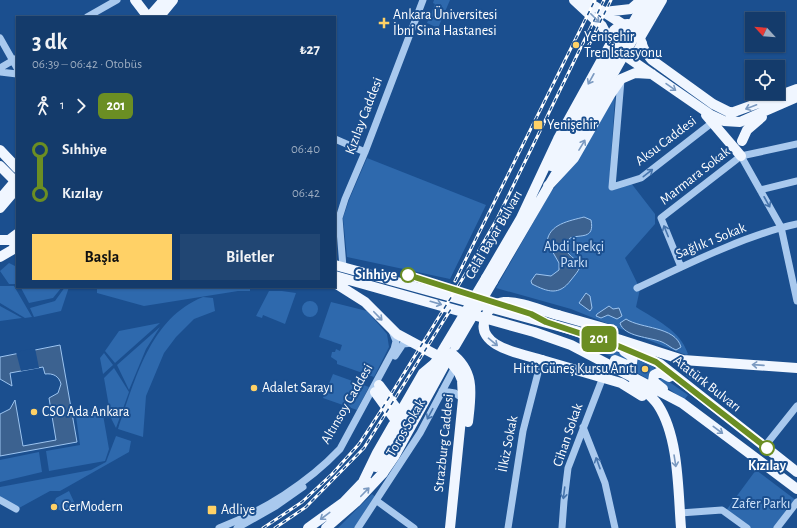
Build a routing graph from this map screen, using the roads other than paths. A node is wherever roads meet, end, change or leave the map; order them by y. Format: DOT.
graph roads {
  1 [pos="118,0"];
  2 [pos="135,0"];
  3 [pos="173,0"];
  4 [pos="423,0"];
  5 [pos="574,0"];
  6 [pos="585,0"];
  7 [pos="642,0"];
  8 [pos="655,0"];
  9 [pos="662,0"];
  10 [pos="166,8"];
  11 [pos="604,12"];
  12 [pos="90,16"];
  13 [pos="147,16"];
  14 [pos="150,16"];
  15 [pos="160,16"];
  16 [pos="625,25"];
  17 [pos="0,38"];
  18 [pos="641,39"];
  19 [pos="610,43"];
  20 [pos="627,57"];
  21 [pos="15,59"];
  22 [pos="0,68"];
  23 [pos="0,72"];
  24 [pos="16,74"];
  25 [pos="652,74"];
  26 [pos="621,79"];
  27 [pos="797,89"];
  28 [pos="797,97"];
  29 [pos="780,104"];
  30 [pos="698,106"];
  31 [pos="732,113"];
  32 [pos="713,122"];
  33 [pos="736,123"];
  34 [pos="336,139"];
  35 [pos="742,141"];
  36 [pos="797,144"];
  37 [pos="567,146"];
  38 [pos="0,149"];
  39 [pos="365,152"];
  40 [pos="741,156"];
  41 [pos="16,158"];
  42 [pos="0,166"];
  43 [pos="16,167"];
  44 [pos="11,178"];
  45 [pos="797,181"];
  46 [pos="548,186"];
  47 [pos="16,189"];
  48 [pos="760,190"];
  49 [pos="0,200"];
  50 [pos="0,208"];
  51 [pos="521,218"];
  52 [pos="797,224"];
  53 [pos="781,228"];
  54 [pos="16,235"];
  55 [pos="0,240"];
  56 [pos="16,245"];
  57 [pos="0,257"];
  58 [pos="339,266"];
  59 [pos="681,267"];
  60 [pos="793,267"];
  61 [pos="336,276"];
  62 [pos="489,280"];
  63 [pos="336,284"];
  64 [pos="637,288"];
  65 [pos="797,301"];
  66 [pos="392,330"];
  67 [pos="576,331"];
  68 [pos="604,341"];
  69 [pos="414,343"];
  70 [pos="571,345"];
  71 [pos="447,350"];
  72 [pos="669,356"];
  73 [pos="541,362"];
  74 [pos="435,363"];
  75 [pos="455,367"];
  76 [pos="797,368"];
  77 [pos="627,373"];
  78 [pos="603,377"];
  79 [pos="376,387"];
  80 [pos="442,391"];
  81 [pos="693,391"];
  82 [pos="463,399"];
  83 [pos="682,403"];
  84 [pos="797,406"];
  85 [pos="402,410"];
  86 [pos="395,423"];
  87 [pos="665,423"];
  88 [pos="583,427"];
  89 [pos="765,446"];
  90 [pos="379,470"];
  91 [pos="797,472"];
  92 [pos="362,484"];
  93 [pos="797,489"];
  94 [pos="0,500"];
  95 [pos="377,501"];
  96 [pos="797,502"];
  97 [pos="16,509"];
  98 [pos="680,512"];
  99 [pos="244,521"];
  100 [pos="219,528"];
  101 [pos="237,528"];
  102 [pos="308,528"];
  103 [pos="326,528"];
  104 [pos="358,528"];
  105 [pos="414,528"];
  106 [pos="450,528"];
  107 [pos="456,528"];
  108 [pos="508,528"];
  109 [pos="562,528"];
  110 [pos="615,528"];
  111 [pos="681,528"];
  112 [pos="747,528"];
  113 [pos="777,528"];
  1 -- 12 [label="street"];
  2 -- 13 [label="main road"];
  3 -- 10 [label="main road"];
  4 -- 39 [label="street, Kızılay Caddesi"];
  5 -- 19 [label="main road, one-way"];
  6 -- 11 [label="main road"];
  7 -- 11 [label="main road"];
  7 -- 16 [label="main road"];
  7 -- 37 [label="main road, Celal Bayar Bulvarı, bridge"];
  8 -- 37 [label="main road, Celal Bayar Bulvarı, bridge"];
  9 -- 18 [label="main road"];
  10 -- 14 [label="main road"];
  10 -- 15 [label="main road"];
  11 -- 16 [label="main road"];
  16 -- 18 [label="main road"];
  16 -- 19 [label="main road"];
  17 -- 21 [label="street"];
  18 -- 20 [label="main road"];
  18 -- 31 [label="main road"];
  19 -- 20 [label="main road"];
  19 -- 51 [label="main road, one-way"];
  20 -- 25 [label="main road"];
  21 -- 22 [label="street"];
  23 -- 24 [label="street"];
  25 -- 26 [label="main road"];
  25 -- 30 [label="main road, one-way"];
  26 -- 32 [label="street, Aksu Caddesi, one-way"];
  46 -- 26 [label="main road, one-way"];
  27 -- 31 [label="main road, one-way"];
  28 -- 29 [label="main road"];
  29 -- 33 [label="main road"];
  29 -- 35 [label="main road"];
  30 -- 32 [label="main road"];
  30 -- 33 [label="main road"];
  31 -- 33 [label="main road"];
  32 -- 40 [label="main road"];
  33 -- 35 [label="main road"];
  34 -- 39 [label="street"];
  35 -- 40 [label="main road"];
  36 -- 40 [label="street, Marmara Sokak"];
  37 -- 46 [label="main road, Celal Bayar Bulvarı"];
  37 -- 51 [label="main road, Celal Bayar Bulvarı"];
  38 -- 41 [label="main road"];
  38 -- 43 [label="main road"];
  39 -- 58 [label="street, Kızılay Caddesi"];
  40 -- 48 [label="street"];
  59 -- 40 [label="street, Marmara Sokak, one-way"];
  42 -- 44 [label="main road"];
  44 -- 49 [label="main road, bridge"];
  45 -- 48 [label="street"];
  46 -- 62 [label="main road, Celal Bayar Bulvarı"];
  47 -- 50 [label="main road"];
  48 -- 53 [label="street, one-way"];
  51 -- 62 [label="main road, Celal Bayar Bulvarı"];
  52 -- 53 [label="street, Sağlık 1 Sokak"];
  53 -- 59 [label="street, Sağlık 1 Sokak"];
  53 -- 60 [label="street"];
  54 -- 55 [label="main road"];
  56 -- 57 [label="main road"];
  58 -- 67 [label="main road, Atatürk Bulvarı"];
  59 -- 64 [label="street, Sağlık 1 Sokak"];
  60 -- 65 [label="street"];
  61 -- 70 [label="main road, Atatürk Bulvarı, one-way"];
  62 -- 71 [label="main road, Celal Bayar Bulvarı, bridge"];
  63 -- 66 [label="main road, one-way"];
  66 -- 69 [label="main road"];
  66 -- 79 [label="street, Altınsoy Caddesi"];
  67 -- 68 [label="main road, Atatürk Bulvarı"];
  67 -- 72 [label="main road"];
  68 -- 70 [label="main road"];
  68 -- 81 [label="main road, Atatürk Bulvarı"];
  69 -- 75 [label="main road"];
  69 -- 79 [label="street, Altınsoy Caddesi"];
  70 -- 77 [label="main road, Atatürk Bulvarı"];
  71 -- 74 [label="main road, Celal Bayar Bulvarı, bridge"];
  71 -- 90 [label="main road, Celal Bayar Bulvarı, bridge"];
  71 -- 107 [label="main road, Strazburg Caddesi, bridge"];
  72 -- 73 [label="main road, one-way, bridge"];
  76 -- 72 [label="main road, one-way"];
  73 -- 78 [label="main road"];
  73 -- 108 [label="street, İlkiz Sokak"];
  74 -- 85 [label="main road"];
  74 -- 90 [label="main road, Celal Bayar Bulvarı, bridge"];
  75 -- 80 [label="street, Toros Sokak"];
  75 -- 82 [label="main road, Strazburg Caddesi"];
  77 -- 83 [label="main road, Atatürk Bulvarı"];
  77 -- 87 [label="main road"];
  78 -- 87 [label="main road"];
  78 -- 88 [label="street, Cihan Sokak"];
  79 -- 85 [label="main road"];
  79 -- 86 [label="main road"];
  79 -- 99 [label="street, Altınsoy Caddesi"];
  80 -- 82 [label="street"];
  80 -- 95 [label="street, Toros Sokak, one-way"];
  81 -- 83 [label="main road"];
  81 -- 89 [label="main road, Atatürk Bulvarı"];
  82 -- 106 [label="main road, Strazburg Caddesi"];
  83 -- 93 [label="main road, Atatürk Bulvarı, one-way"];
  84 -- 89 [label="street"];
  85 -- 86 [label="main road"];
  86 -- 92 [label="main road"];
  87 -- 98 [label="main road, one-way"];
  88 -- 109 [label="street, Cihan Sokak, one-way"];
  110 -- 88 [label="street, one-way"];
  89 -- 91 [label="main road, Atatürk Bulvarı"];
  90 -- 92 [label="main road, Celal Bayar Bulvarı"];
  103 -- 90 [label="main road, Celal Bayar Bulvarı, one-way"];
  92 -- 102 [label="main road, Celal Bayar Bulvarı, one-way"];
  94 -- 97 [label="street"];
  95 -- 104 [label="street, Toros Sokak"];
  95 -- 105 [label="street"];
  96 -- 113 [label="street"];
  98 -- 111 [label="main road"];
  98 -- 112 [label="street"];
  99 -- 100 [label="street, Altınsoy Caddesi"];
  99 -- 101 [label="street, Altınsoy Caddesi"];
}
